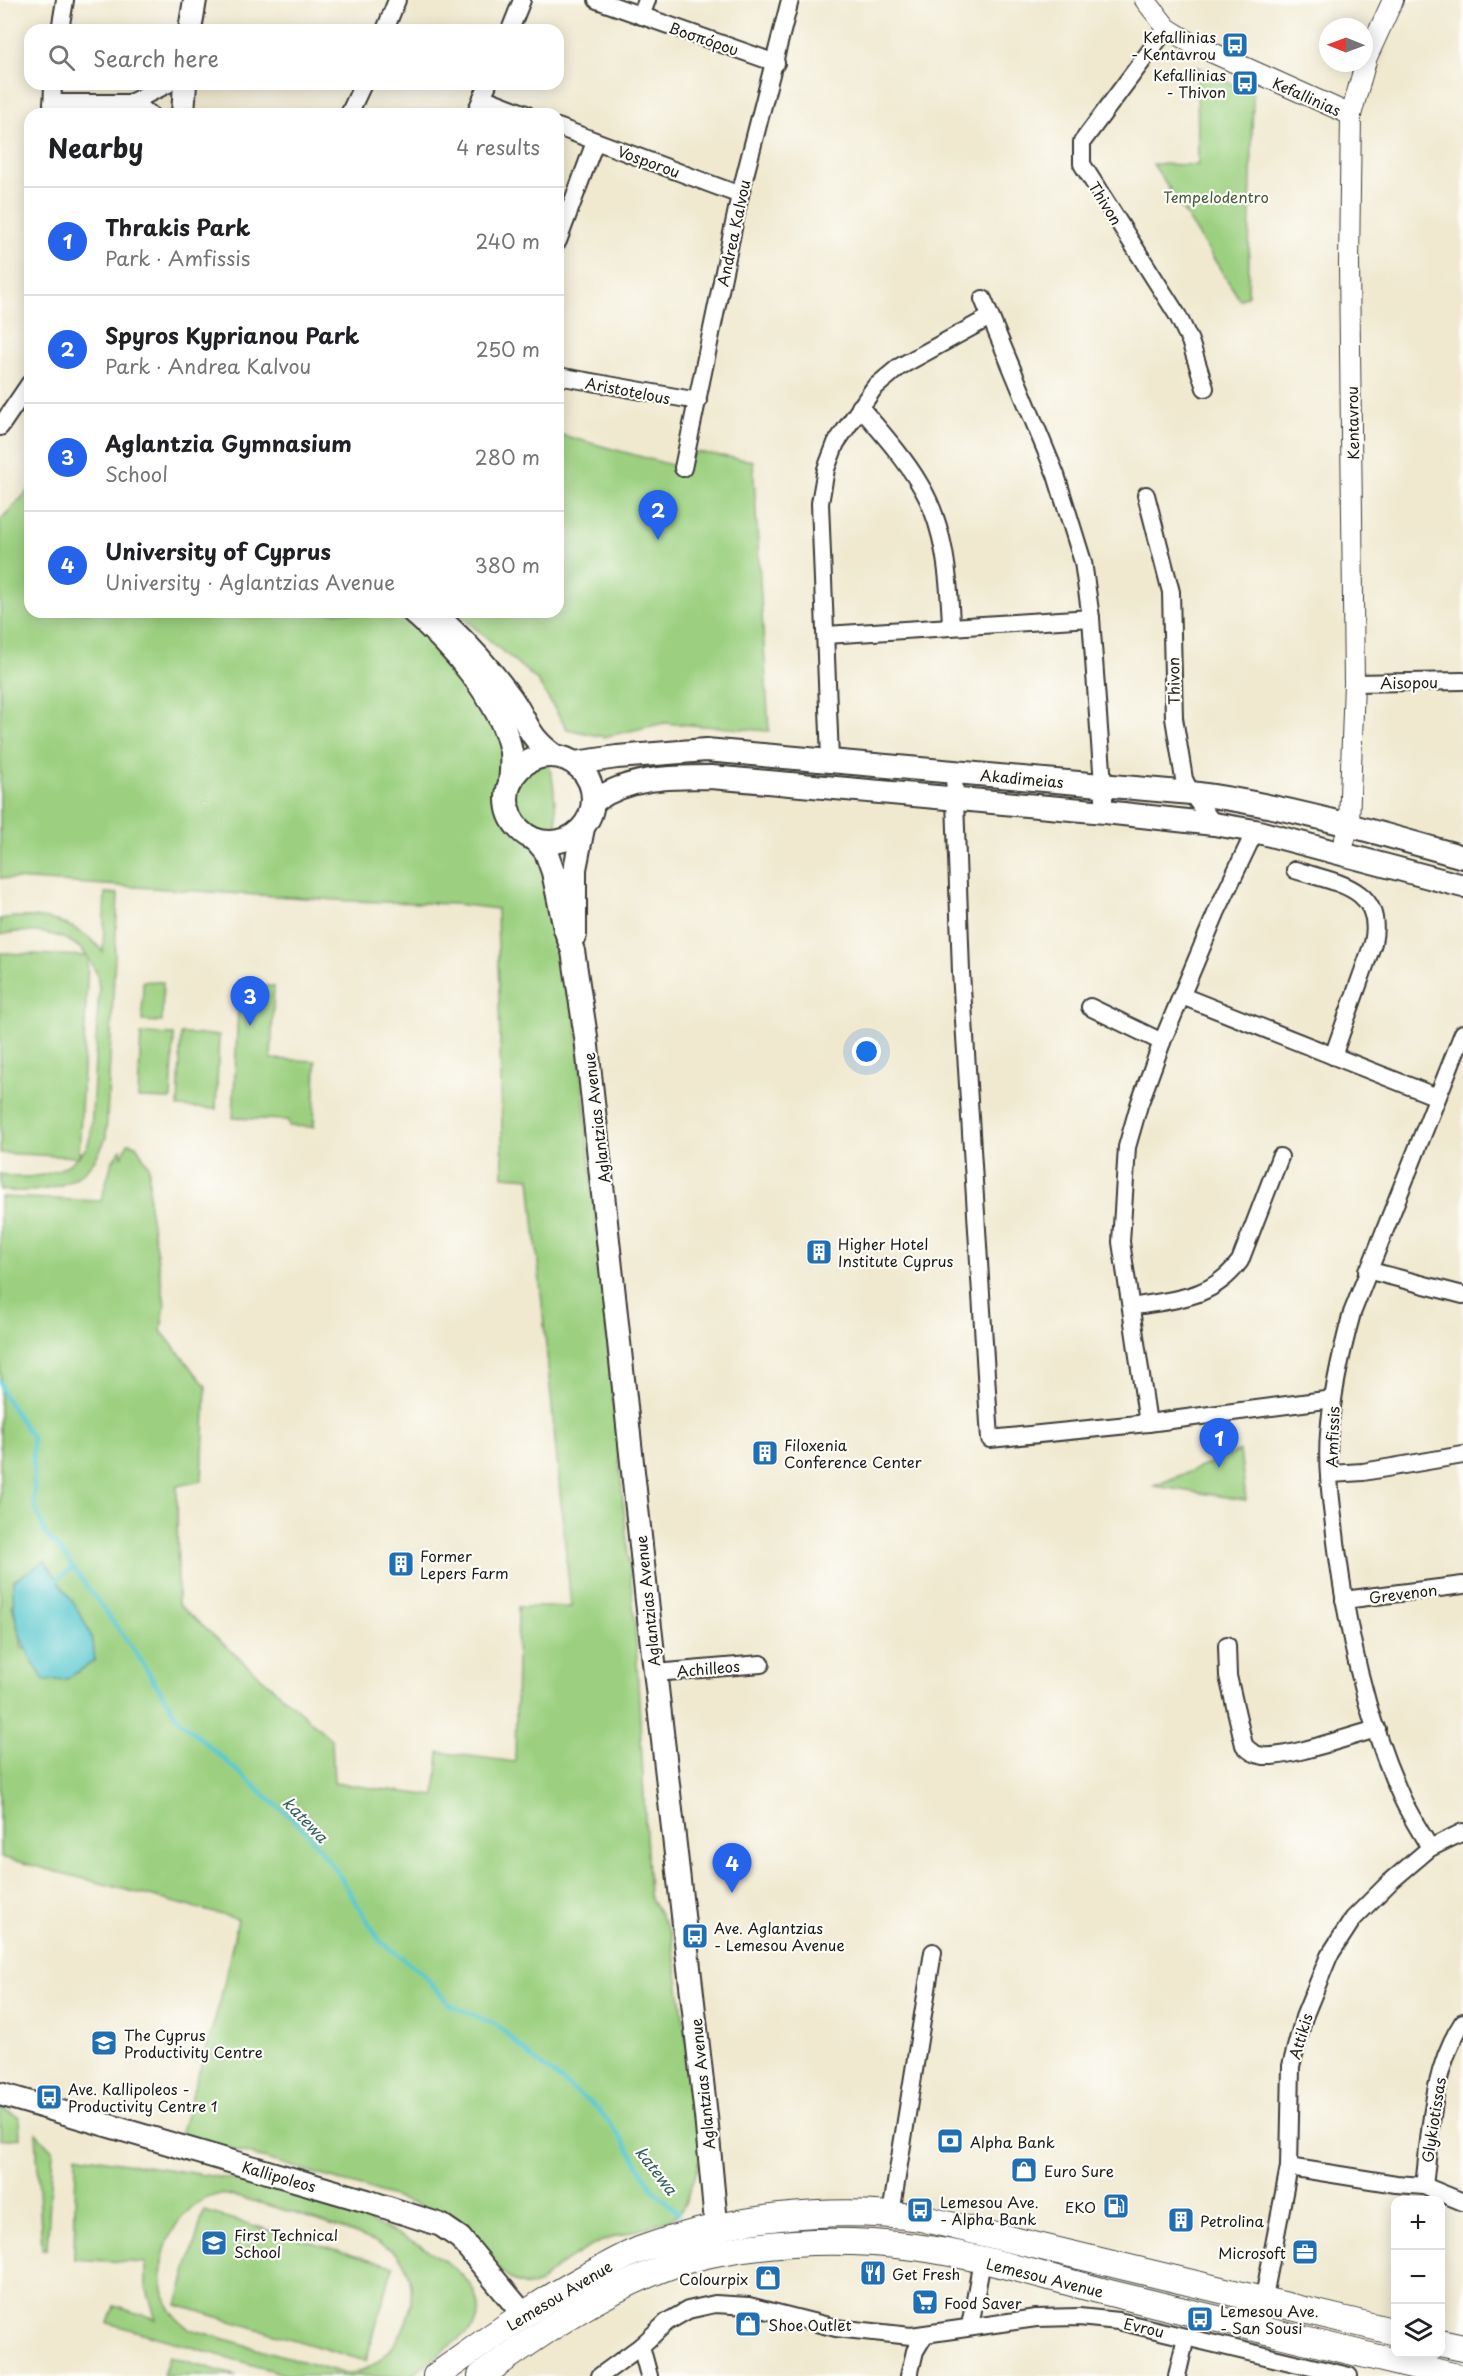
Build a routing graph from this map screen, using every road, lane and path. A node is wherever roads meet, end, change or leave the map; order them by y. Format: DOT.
graph roads {
  1 [pos="65,0"];
  2 [pos="180,0"];
  3 [pos="195,0"];
  4 [pos="397,0"];
  5 [pos="522,0"];
  6 [pos="597,0"];
  7 [pos="790,0"];
  8 [pos="1145,0"];
  9 [pos="1393,0"];
  10 [pos="644,8"];
  11 [pos="61,24"];
  12 [pos="177,24"];
  13 [pos="191,24"];
  14 [pos="387,24"];
  15 [pos="512,24"];
  16 [pos="1167,28"];
  17 [pos="776,63"];
  18 [pos="53,90"];
  19 [pos="157,90"];
  20 [pos="170,90"];
  21 [pos="185,90"];
  22 [pos="360,90"];
  23 [pos="485,90"];
  24 [pos="130,103"];
  25 [pos="52,108"];
  26 [pos="139,108"];
  27 [pos="170,108"];
  28 [pos="183,108"];
  29 [pos="352,108"];
  30 [pos="478,108"];
  31 [pos="516,108"];
  32 [pos="1351,115"];
  33 [pos="564,129"];
  34 [pos="595,142"];
  35 [pos="740,195"];
  36 [pos="564,225"];
  37 [pos="983,299"];
  38 [pos="990,318"];
  39 [pos="564,377"];
  40 [pos="1205,388"];
  41 [pos="24,391"];
  42 [pos="698,402"];
  43 [pos="860,407"];
  44 [pos="3,418"];
  45 [pos="682,468"];
  46 [pos="1146,495"];
  47 [pos="419,618"];
  48 [pos="439,618"];
  49 [pos="1091,618"];
  50 [pos="951,625"];
  51 [pos="826,635"];
  52 [pos="1463,681"];
  53 [pos="1354,683"];
  54 [pos="830,759"];
  55 [pos="565,760"];
  56 [pos="954,772"];
  57 [pos="510,784"];
  58 [pos="1103,784"];
  59 [pos="1191,793"];
  60 [pos="594,801"];
  61 [pos="955,801"];
  62 [pos="1105,812"];
  63 [pos="1214,824"];
  64 [pos="1349,824"];
  65 [pos="583,828"];
  66 [pos="1255,831"];
  67 [pos="536,840"];
  68 [pos="1341,854"];
  69 [pos="1463,857"];
  70 [pos="1295,870"];
  71 [pos="1463,886"];
  72 [pos="573,951"];
  73 [pos="1182,996"];
  74 [pos="1090,1007"];
  75 [pos="1463,1033"];
  76 [pos="1162,1042"];
  77 [pos="1333,1056"];
  78 [pos="1437,1097"];
  79 [pos="1280,1157"];
  80 [pos="1367,1270"];
  81 [pos="1463,1295"];
  82 [pos="1131,1307"];
  83 [pos="1333,1399"];
  84 [pos="1148,1423"];
  85 [pos="1463,1455"];
  86 [pos="1331,1474"];
  87 [pos="1463,1585"];
  88 [pos="1344,1600"];
  89 [pos="1227,1645"];
  90 [pos="761,1664"];
  91 [pos="655,1673"];
  92 [pos="1377,1729"];
  93 [pos="1463,1833"];
  94 [pos="1430,1848"];
  95 [pos="933,1952"];
  96 [pos="1463,2022"];
  97 [pos="0,2094"];
  98 [pos="1289,2167"];
  99 [pos="1424,2186"];
  100 [pos="1463,2202"];
  101 [pos="891,2214"];
  102 [pos="714,2226"];
  103 [pos="719,2252"];
  104 [pos="982,2261"];
  105 [pos="1263,2302"];
  106 [pos="524,2314"];
  107 [pos="970,2326"];
  108 [pos="1391,2331"];
  109 [pos="924,2336"];
  110 [pos="1186,2337"];
  111 [pos="1445,2344"];
  112 [pos="641,2346"];
  113 [pos="1463,2348"];
  114 [pos="436,2376"];
  115 [pos="481,2376"];
  116 [pos="600,2376"];
  117 [pos="649,2376"];
  118 [pos="909,2376"];
  119 [pos="1177,2376"];
  120 [pos="1349,2376"];
  121 [pos="1453,2376"];
  1 -- 11 [label="street"];
  2 -- 12 [label="main road"];
  3 -- 13 [label="main road"];
  4 -- 14 [label="street"];
  5 -- 15 [label="street"];
  6 -- 10 [label="street, Βοσπόρου"];
  7 -- 17 [label="street, Andrea Kalvou"];
  8 -- 16 [label="street, Kefallinias"];
  9 -- 32 [label="street, Kentavrou"];
  10 -- 17 [label="street, Βοσπόρου"];
  16 -- 32 [label="street, Kefallinias"];
  16 -- 40 [label="street, Thivon"];
  17 -- 35 [label="street, Andrea Kalvou"];
  18 -- 25 [label="street"];
  19 -- 24 [label="street"];
  20 -- 27 [label="main road"];
  21 -- 28 [label="main road"];
  22 -- 29 [label="street"];
  23 -- 30 [label="street"];
  23 -- 31 [label="street"];
  24 -- 25 [label="street"];
  24 -- 26 [label="street"];
  32 -- 53 [label="street, Kentavrou"];
  33 -- 34 [label="street, Vosporou"];
  34 -- 35 [label="street, Vosporou"];
  34 -- 36 [label="street"];
  35 -- 42 [label="street, Andrea Kalvou"];
  37 -- 38 [label="street"];
  38 -- 43 [label="street"];
  38 -- 49 [label="street"];
  39 -- 42 [label="street, Aristotelous"];
  41 -- 44 [label="street"];
  42 -- 45 [label="street, Andrea Kalvou"];
  43 -- 50 [label="street"];
  43 -- 51 [label="street"];
  46 -- 59 [label="street, Thivon"];
  47 -- 57 [label="main road"];
  48 -- 55 [label="main road"];
  49 -- 50 [label="street"];
  49 -- 58 [label="street"];
  50 -- 51 [label="street"];
  51 -- 54 [label="street"];
  52 -- 53 [label="street, Aisopou"];
  53 -- 64 [label="street, Kentavrou"];
  54 -- 55 [label="main road, Akadimeias"];
  54 -- 56 [label="main road, Akadimeias"];
  55 -- 57 [label="main road"];
  55 -- 60 [label="main road"];
  56 -- 58 [label="main road, Akadimeias"];
  56 -- 61 [label="street"];
  57 -- 67 [label="main road"];
  58 -- 59 [label="main road, Akadimeias"];
  58 -- 62 [label="street"];
  59 -- 63 [label="street, Thivon"];
  59 -- 64 [label="main road, Akadimeias"];
  60 -- 61 [label="main road, Akadimeias"];
  60 -- 65 [label="main road"];
  61 -- 62 [label="main road, Akadimeias"];
  61 -- 84 [label="street"];
  62 -- 63 [label="main road, Akadimeias"];
  63 -- 66 [label="main road, Akadimeias"];
  64 -- 68 [label="street, Kentavrou"];
  64 -- 69 [label="main road, Akadimeias"];
  65 -- 67 [label="main road"];
  65 -- 72 [label="main road, Aglantzias Avenue"];
  66 -- 68 [label="main road, Akadimeias"];
  66 -- 73 [label="street"];
  67 -- 72 [label="main road, Aglantzias Avenue"];
  68 -- 71 [label="main road, Akadimeias"];
  70 -- 77 [label="street"];
  72 -- 91 [label="main road, Aglantzias Avenue"];
  73 -- 76 [label="street"];
  73 -- 77 [label="street"];
  74 -- 76 [label="street"];
  75 -- 78 [label="street, Amfissis"];
  76 -- 82 [label="street"];
  77 -- 78 [label="street"];
  78 -- 80 [label="street, Amfissis"];
  79 -- 82 [label="street"];
  80 -- 81 [label="street"];
  80 -- 83 [label="street, Amfissis"];
  82 -- 84 [label="street"];
  83 -- 84 [label="street"];
  83 -- 86 [label="street, Amfissis"];
  85 -- 86 [label="street"];
  86 -- 88 [label="street, Amfissis"];
  87 -- 88 [label="street, Grevenon"];
  88 -- 92 [label="street, Amfissis"];
  89 -- 92 [label="street"];
  90 -- 91 [label="street, Achilleos"];
  91 -- 102 [label="main road, Aglantzias Avenue"];
  92 -- 94 [label="street, Amfissis"];
  93 -- 94 [label="street, Attikis"];
  94 -- 98 [label="street, Attikis"];
  95 -- 101 [label="street"];
  96 -- 99 [label="street, Glykiotissas"];
  97 -- 106 [label="main road, Kallipoleos"];
  98 -- 99 [label="street"];
  98 -- 105 [label="street, Attikis"];
  99 -- 100 [label="street"];
  101 -- 102 [label="main road, Lemesou Avenue"];
  101 -- 105 [label="main road, Lemesou Avenue"];
  102 -- 103 [label="main road, Aglantzias Avenue"];
  102 -- 106 [label="main road, Lemesou Avenue"];
  103 -- 104 [label="main road, Lemesou Avenue"];
  103 -- 115 [label="main road, Lemesou Avenue"];
  104 -- 107 [label="street"];
  104 -- 121 [label="main road, Lemesou Avenue"];
  105 -- 108 [label="main road, Lemesou Avenue"];
  106 -- 114 [label="main road, Lemesou Avenue"];
  107 -- 109 [label="street, Evrou"];
  107 -- 110 [label="street, Evrou"];
  109 -- 112 [label="street, Evrou"];
  109 -- 118 [label="street"];
  110 -- 119 [label="street"];
  110 -- 120 [label="street, Evrou"];
  111 -- 113 [label="main road"];
  112 -- 116 [label="street, Evrou"];
  112 -- 117 [label="street"];
}
